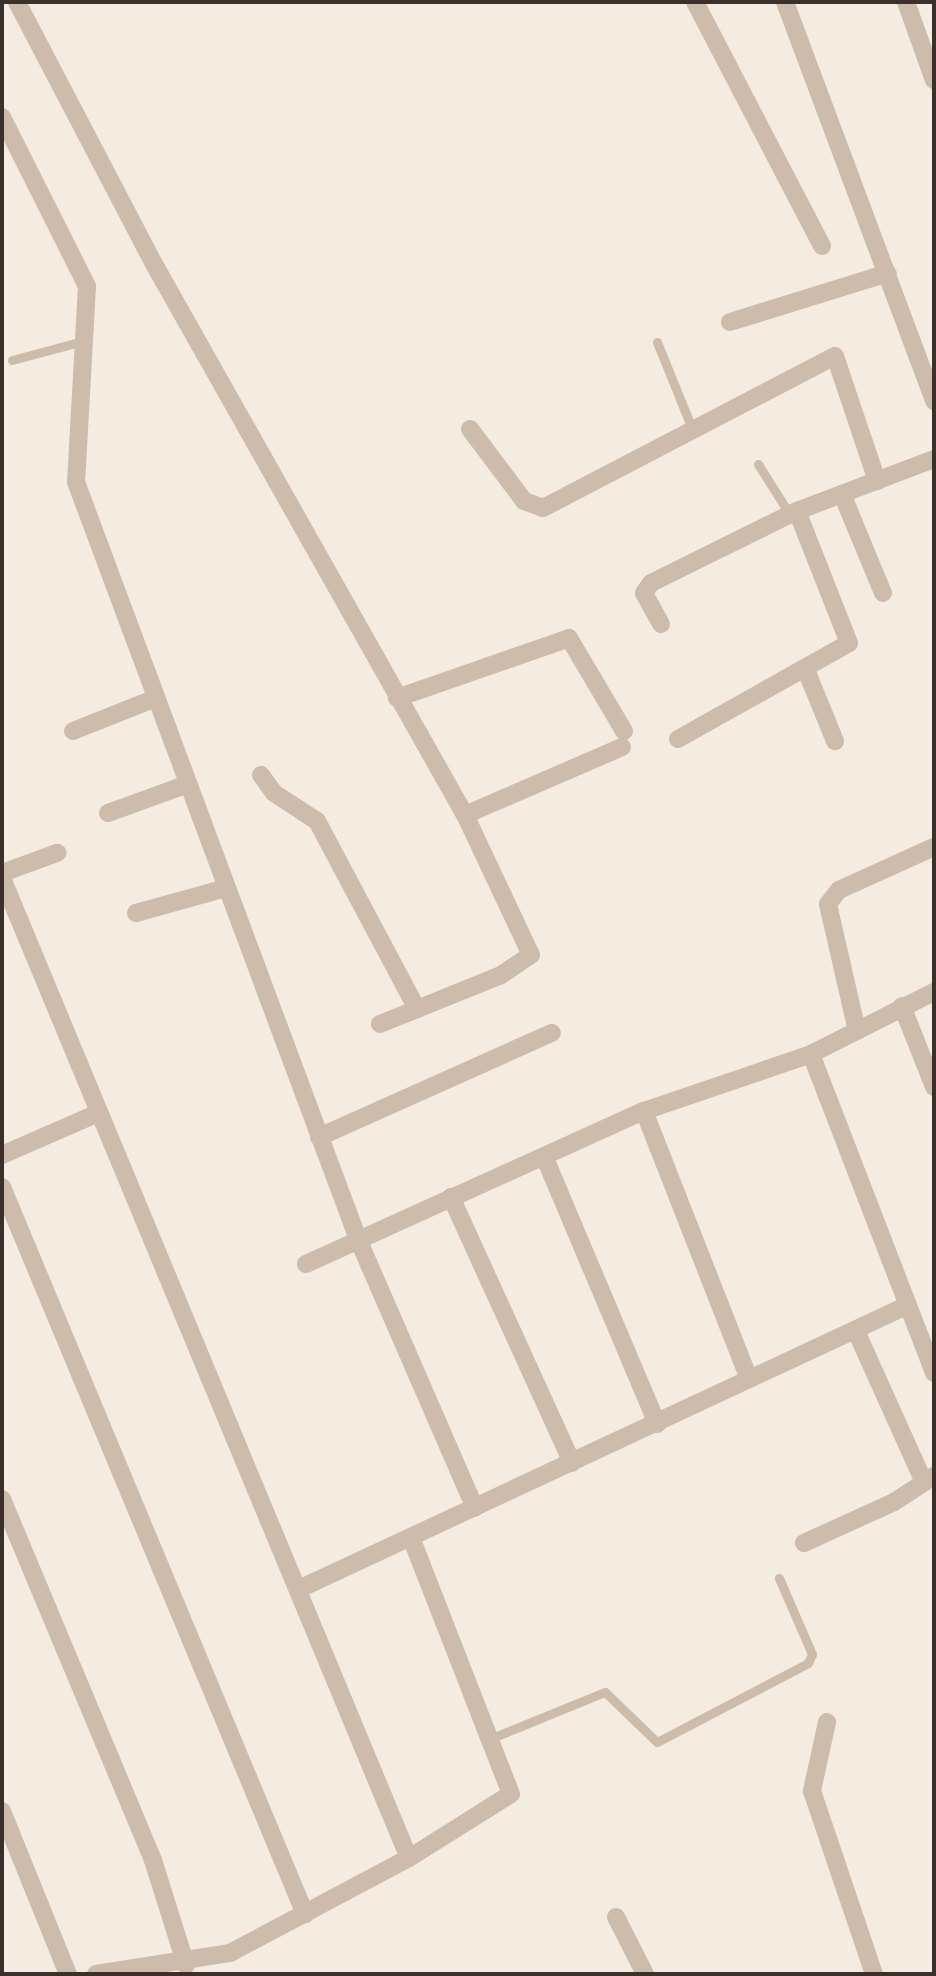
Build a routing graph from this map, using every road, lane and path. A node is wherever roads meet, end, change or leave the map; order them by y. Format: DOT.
graph roads {
  1 [pos="17,2"];
  2 [pos="695,2"];
  3 [pos="785,2"];
  4 [pos="906,2"];
  5 [pos="934,80"];
  6 [pos="2,117"];
  7 [pos="822,246"];
  8 [pos="888,273"];
  9 [pos="730,322"];
  10 [pos="83,341"];
  11 [pos="657,342"];
  12 [pos="12,359"];
  13 [pos="934,401"];
  14 [pos="470,429"];
  15 [pos="693,431"];
  16 [pos="934,459"];
  17 [pos="758,464"];
  18 [pos="877,481"];
  19 [pos="842,494"];
  20 [pos="794,513"];
  21 [pos="883,593"];
  22 [pos="661,624"];
  23 [pos="806,670"];
  24 [pos="156,698"];
  25 [pos="397,698"];
  26 [pos="73,731"];
  27 [pos="678,739"];
  28 [pos="835,741"];
  29 [pos="261,775"];
  30 [pos="188,784"];
  31 [pos="108,813"];
  32 [pos="465,815"];
  33 [pos="934,847"];
  34 [pos="57,853"];
  35 [pos="2,873"];
  36 [pos="2,878"];
  37 [pos="226,888"];
  38 [pos="136,914"];
  39 [pos="934,992"];
  40 [pos="902,1006"];
  41 [pos="417,1009"];
  42 [pos="380,1024"];
  43 [pos="857,1031"];
  44 [pos="552,1033"];
  45 [pos="811,1054"];
  46 [pos="934,1087"];
  47 [pos="644,1111"];
  48 [pos="98,1113"];
  49 [pos="319,1137"];
  50 [pos="2,1155"];
  51 [pos="544,1156"];
  52 [pos="2,1187"];
  53 [pos="452,1197"];
  54 [pos="358,1239"];
  55 [pos="306,1264"];
  56 [pos="908,1305"];
  57 [pos="856,1331"];
  58 [pos="934,1373"];
  59 [pos="750,1379"];
  60 [pos="657,1424"];
  61 [pos="572,1463"];
  62 [pos="929,1479"];
  63 [pos="2,1499"];
  64 [pos="475,1508"];
  65 [pos="411,1537"];
  66 [pos="804,1543"];
  67 [pos="779,1578"];
  68 [pos="299,1589"];
  69 [pos="827,1721"];
  70 [pos="492,1738"];
  71 [pos="2,1811"];
  72 [pos="409,1858"];
  73 [pos="305,1914"];
  74 [pos="616,1917"];
  75 [pos="186,1965"];
  76 [pos="68,1974"];
  77 [pos="96,1974"];
  78 [pos="645,1974"];
  79 [pos="874,1974"];
  1 -- 25 [label="street"];
  2 -- 7 [label="street"];
  3 -- 8 [label="street"];
  4 -- 5 [label="street"];
  6 -- 10 [label="street"];
  8 -- 9 [label="street"];
  8 -- 13 [label="street"];
  10 -- 12 [label="lane"];
  10 -- 24 [label="street"];
  11 -- 15 [label="lane"];
  14 -- 15 [label="street"];
  15 -- 18 [label="street"];
  16 -- 18 [label="street"];
  17 -- 20 [label="lane"];
  18 -- 19 [label="street"];
  19 -- 20 [label="street"];
  19 -- 21 [label="street"];
  20 -- 22 [label="street"];
  20 -- 23 [label="street"];
  23 -- 27 [label="street"];
  23 -- 28 [label="street"];
  24 -- 26 [label="street"];
  24 -- 30 [label="street"];
  25 -- 32 [label="street"];
  25 -- 32 [label="street"];
  29 -- 41 [label="street"];
  30 -- 31 [label="street"];
  30 -- 37 [label="street"];
  32 -- 41 [label="street"];
  33 -- 43 [label="street"];
  34 -- 35 [label="street"];
  36 -- 48 [label="street"];
  37 -- 38 [label="street"];
  37 -- 49 [label="street"];
  39 -- 40 [label="street"];
  40 -- 43 [label="street"];
  40 -- 46 [label="street"];
  41 -- 42 [label="street"];
  43 -- 45 [label="street"];
  44 -- 49 [label="street"];
  45 -- 47 [label="street"];
  45 -- 56 [label="street"];
  47 -- 51 [label="street"];
  47 -- 59 [label="street"];
  48 -- 50 [label="street"];
  48 -- 68 [label="street"];
  49 -- 54 [label="street"];
  51 -- 53 [label="street"];
  51 -- 60 [label="street"];
  52 -- 73 [label="street"];
  53 -- 54 [label="street"];
  53 -- 61 [label="street"];
  54 -- 55 [label="street"];
  54 -- 64 [label="street"];
  56 -- 57 [label="street"];
  56 -- 58 [label="street"];
  57 -- 59 [label="street"];
  57 -- 62 [label="street"];
  59 -- 60 [label="street"];
  60 -- 61 [label="street"];
  61 -- 64 [label="street"];
  62 -- 66 [label="street"];
  63 -- 75 [label="street"];
  64 -- 65 [label="street"];
  65 -- 68 [label="street"];
  65 -- 70 [label="street"];
  67 -- 70 [label="lane"];
  68 -- 72 [label="street"];
  69 -- 79 [label="street"];
  70 -- 72 [label="street"];
  71 -- 76 [label="street"];
  72 -- 73 [label="street"];
  73 -- 75 [label="street"];
  74 -- 78 [label="street"];
  75 -- 77 [label="street"];
}
